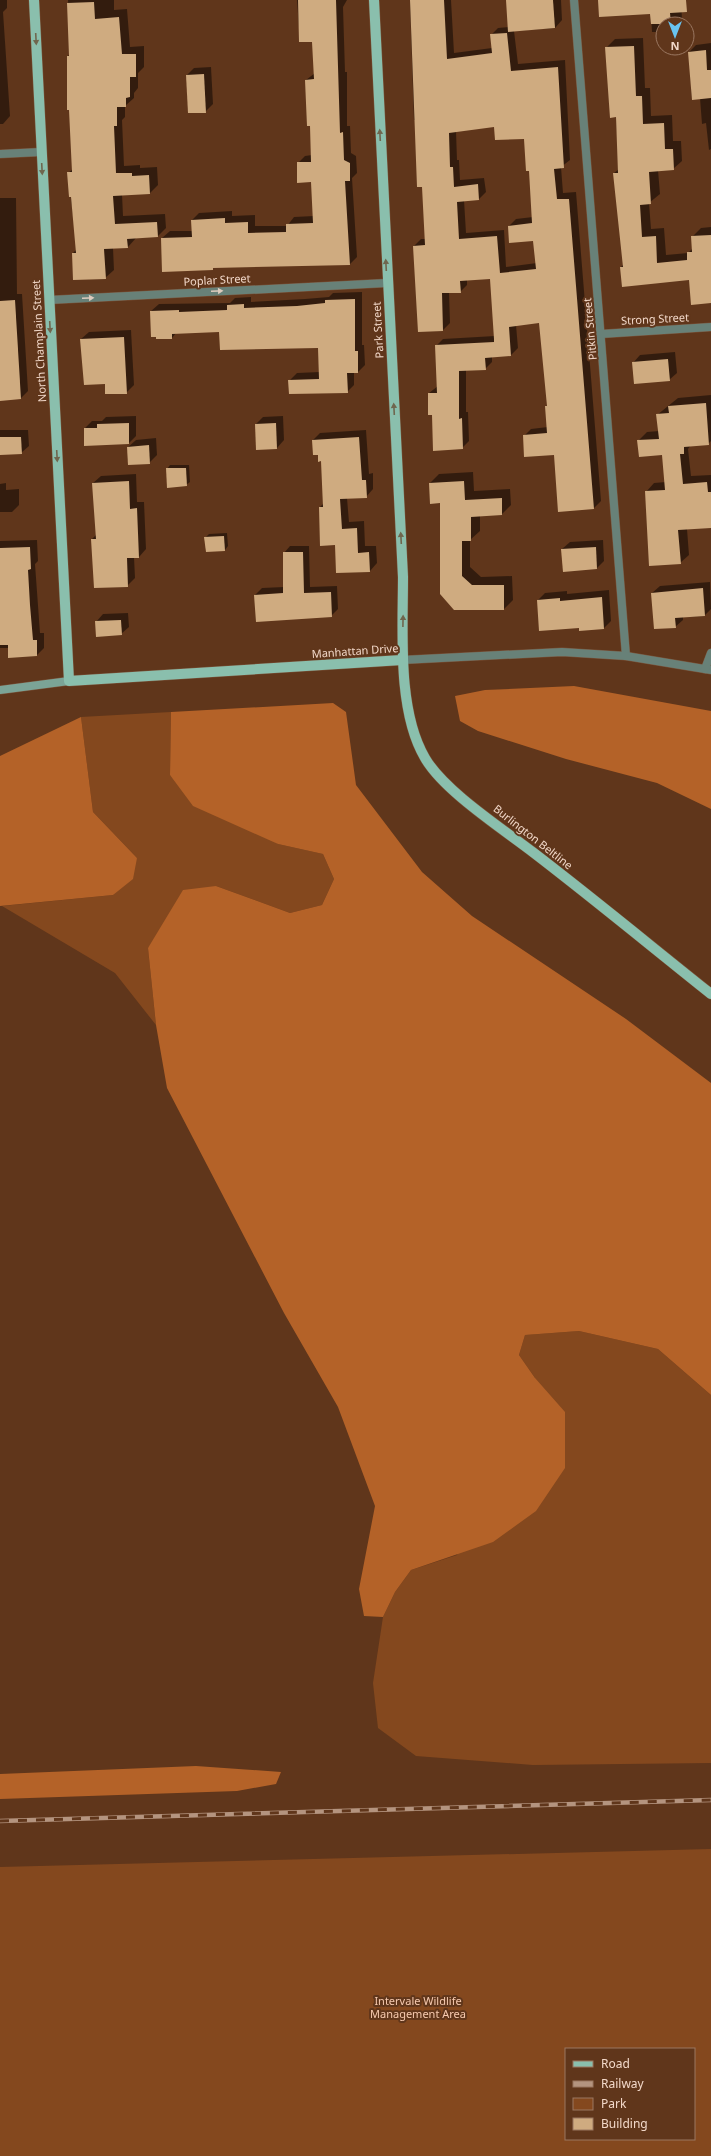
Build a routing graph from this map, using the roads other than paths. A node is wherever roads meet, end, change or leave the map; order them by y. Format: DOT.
graph roads {
  1 [pos="34,0"];
  2 [pos="374,0"];
  3 [pos="574,0"];
  4 [pos="41,152"];
  5 [pos="0,154"];
  6 [pos="387,283"];
  7 [pos="49,300"];
  8 [pos="711,327"];
  9 [pos="601,334"];
  10 [pos="711,653"];
  11 [pos="626,656"];
  12 [pos="402,660"];
  13 [pos="708,669"];
  14 [pos="69,681"];
  15 [pos="0,690"];
  16 [pos="711,994"];
  1 -- 4 [label="main road, North Champlain Street, one-way"];
  6 -- 2 [label="main road, Park Street, one-way"];
  3 -- 9 [label="street, Pitkin Street"];
  4 -- 5 [label="street"];
  4 -- 7 [label="main road, North Champlain Street, one-way"];
  7 -- 6 [label="street, Poplar Street, one-way"];
  12 -- 6 [label="main road, Park Street, one-way"];
  7 -- 14 [label="main road, North Champlain Street, one-way"];
  8 -- 9 [label="street, Strong Street"];
  9 -- 11 [label="street, Pitkin Street"];
  10 -- 13 [label="street"];
  11 -- 12 [label="street, Manhattan Drive"];
  11 -- 13 [label="street, Manhattan Drive"];
  12 -- 14 [label="main road, Manhattan Drive"];
  12 -- 16 [label="main road, Burlington Beltline"];
  14 -- 15 [label="street, Manhattan Drive"];
}
